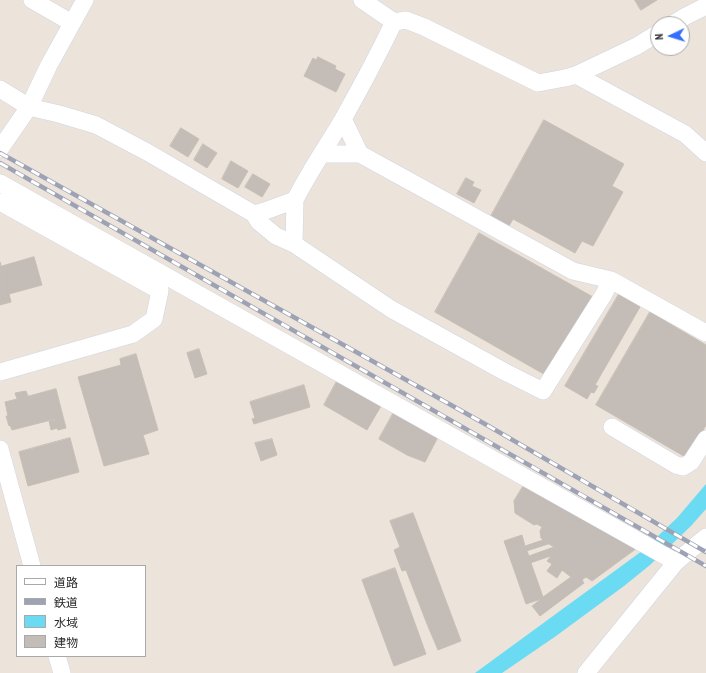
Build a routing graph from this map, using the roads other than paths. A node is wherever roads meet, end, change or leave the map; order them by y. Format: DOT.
graph roads {
  1 [pos="32,0"];
  2 [pos="85,0"];
  3 [pos="362,0"];
  4 [pos="706,6"];
  5 [pos="686,16"];
  6 [pos="394,22"];
  7 [pos="72,23"];
  8 [pos="650,38"];
  9 [pos="576,75"];
  10 [pos="0,89"];
  11 [pos="29,107"];
  12 [pos="342,119"];
  13 [pos="0,149"];
  14 [pos="706,153"];
  15 [pos="322,154"];
  16 [pos="360,154"];
  17 [pos="0,183"];
  18 [pos="295,200"];
  19 [pos="0,202"];
  20 [pos="254,214"];
  21 [pos="294,244"];
  22 [pos="612,280"];
  23 [pos="706,333"];
  24 [pos="0,372"];
  25 [pos="612,427"];
  26 [pos="706,439"];
  27 [pos="0,450"];
  28 [pos="706,537"];
  29 [pos="671,559"];
  30 [pos="32,565"];
  31 [pos="57,657"];
  32 [pos="62,673"];
  33 [pos="586,673"];
  1 -- 7 [label="street"];
  2 -- 7 [label="street"];
  3 -- 6 [label="street"];
  4 -- 5 [label="street"];
  6 -- 9 [label="street"];
  6 -- 12 [label="street"];
  7 -- 11 [label="street"];
  8 -- 9 [label="street"];
  9 -- 14 [label="street"];
  10 -- 11 [label="street"];
  11 -- 13 [label="street"];
  11 -- 20 [label="street"];
  12 -- 15 [label="street"];
  12 -- 16 [label="street"];
  15 -- 16 [label="street"];
  15 -- 18 [label="street"];
  16 -- 22 [label="street"];
  17 -- 29 [label="street"];
  18 -- 20 [label="street"];
  18 -- 21 [label="street"];
  19 -- 24 [label="street"];
  20 -- 21 [label="street"];
  21 -- 22 [label="street"];
  22 -- 23 [label="street"];
  25 -- 26 [label="street"];
  27 -- 30 [label="street"];
  28 -- 29 [label="street"];
  29 -- 33 [label="street"];
  31 -- 32 [label="street"];
}
